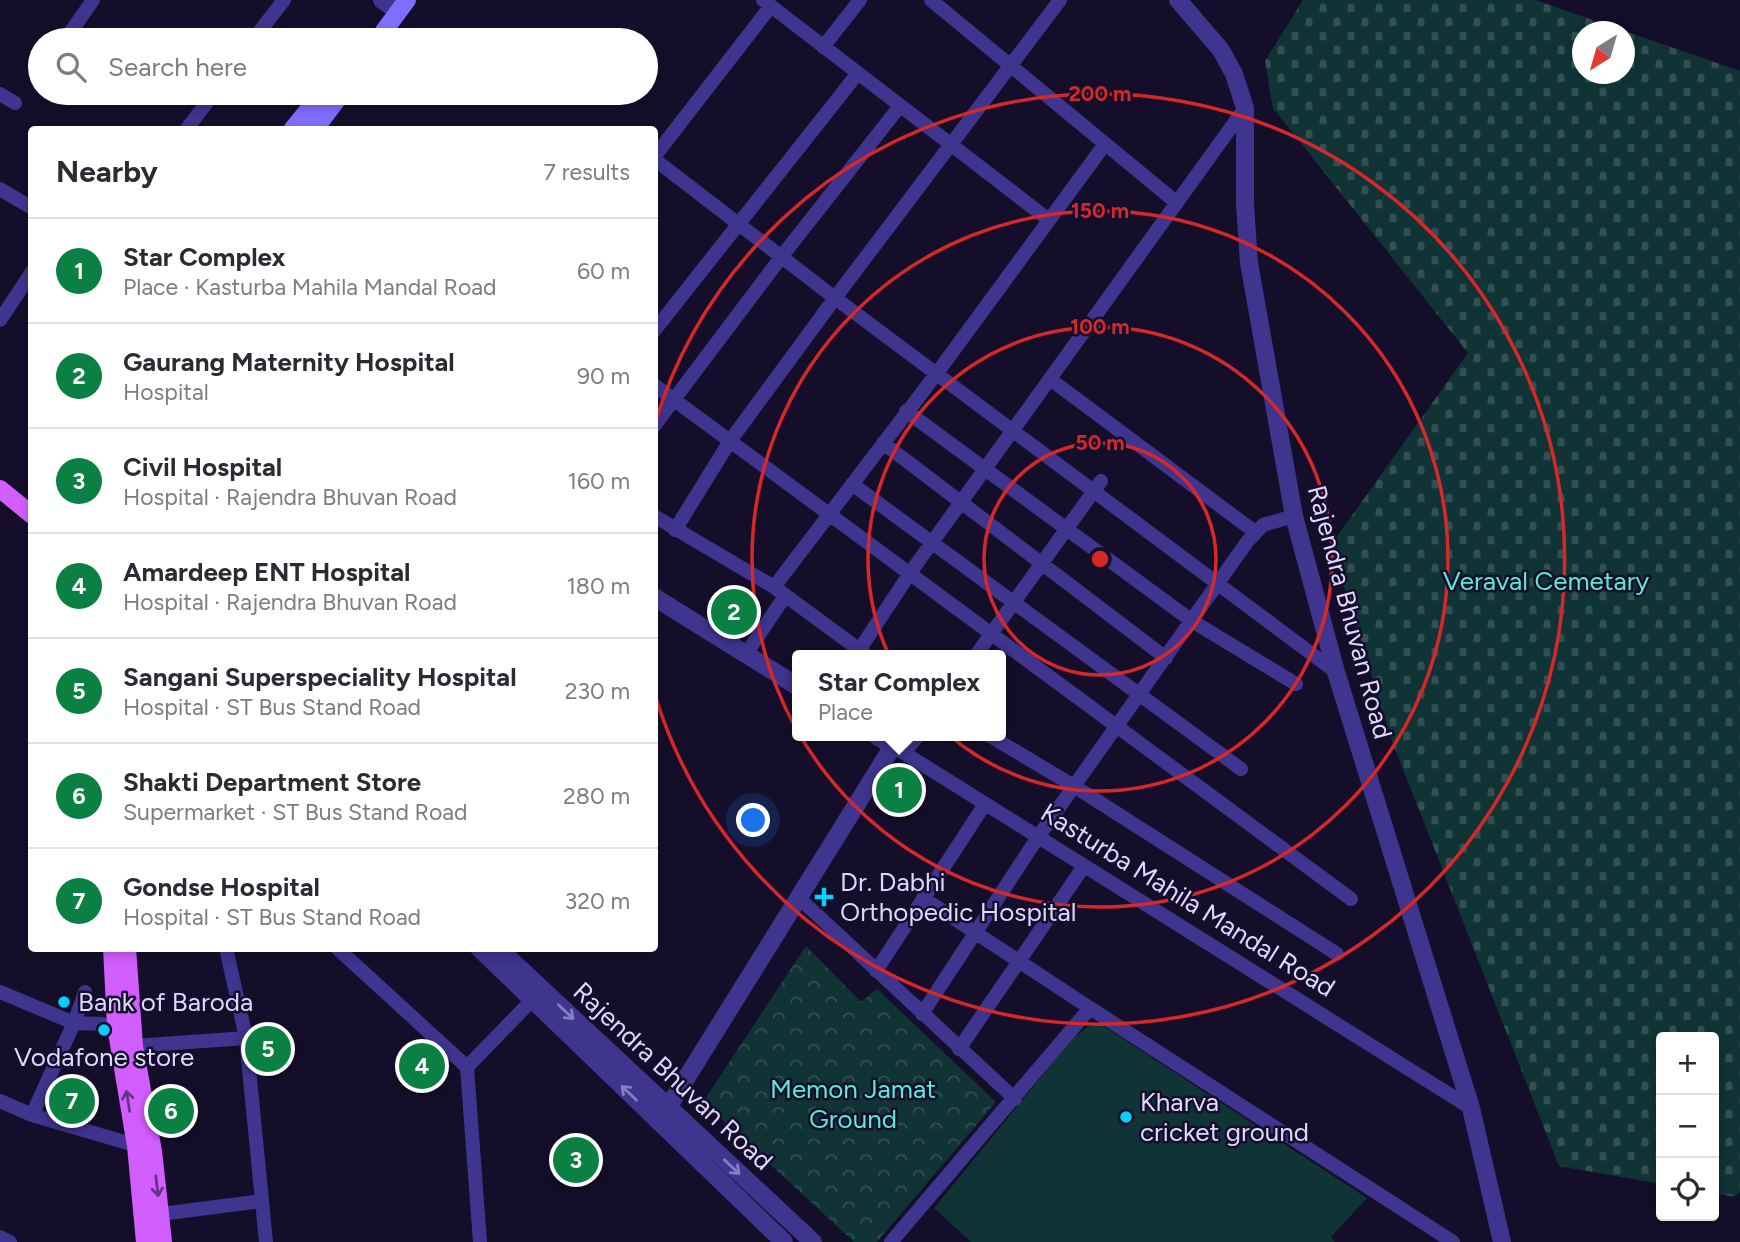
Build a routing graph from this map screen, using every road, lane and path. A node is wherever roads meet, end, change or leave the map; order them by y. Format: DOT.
graph roads {
  1 [pos="93,0"];
  2 [pos="284,0"];
  3 [pos="382,0"];
  4 [pos="860,0"];
  5 [pos="931,0"];
  6 [pos="1060,0"];
  7 [pos="1178,0"];
  8 [pos="767,3"];
  9 [pos="402,6"];
  10 [pos="73,28"];
  11 [pos="262,28"];
  12 [pos="387,28"];
  13 [pos="823,47"];
  14 [pos="1010,66"];
  15 [pos="858,73"];
  16 [pos="0,94"];
  17 [pos="15,103"];
  18 [pos="205,105"];
  19 [pos="315,105"];
  20 [pos="328,105"];
  21 [pos="900,106"];
  22 [pos="1245,108"];
  23 [pos="189,126"];
  24 [pos="304,126"];
  25 [pos="304,126"];
  26 [pos="1105,144"];
  27 [pos="951,145"];
  28 [pos="658,153"];
  29 [pos="658,161"];
  30 [pos="0,189"];
  31 [pos="1177,204"];
  32 [pos="28,206"];
  33 [pos="1049,220"];
  34 [pos="740,224"];
  35 [pos="782,256"];
  36 [pos="28,278"];
  37 [pos="835,298"];
  38 [pos="0,320"];
  39 [pos="658,326"];
  40 [pos="937,373"];
  41 [pos="1051,379"];
  42 [pos="658,388"];
  43 [pos="674,399"];
  44 [pos="906,411"];
  45 [pos="658,421"];
  46 [pos="1013,430"];
  47 [pos="730,440"];
  48 [pos="883,443"];
  49 [pos="985,469"];
  50 [pos="852,484"];
  51 [pos="1097,486"];
  52 [pos="0,489"];
  53 [pos="961,502"];
  54 [pos="28,512"];
  55 [pos="829,514"];
  56 [pos="1294,516"];
  57 [pos="658,519"];
  58 [pos="1066,529"];
  59 [pos="675,530"];
  60 [pos="1255,533"];
  61 [pos="932,543"];
  62 [pos="1041,563"];
  63 [pos="910,573"];
  64 [pos="1219,584"];
  65 [pos="780,592"];
  66 [pos="658,599"];
  67 [pos="1013,602"];
  68 [pos="1192,621"];
  69 [pos="990,633"];
  70 [pos="856,650"];
  71 [pos="863,650"];
  72 [pos="979,650"];
  73 [pos="746,654"];
  74 [pos="1166,658"];
  75 [pos="1336,673"];
  76 [pos="792,683"];
  77 [pos="1296,684"];
  78 [pos="1140,695"];
  79 [pos="1118,727"];
  80 [pos="885,741"];
  81 [pos="910,741"];
  82 [pos="998,741"];
  83 [pos="898,749"];
  84 [pos="1241,769"];
  85 [pos="1074,786"];
  86 [pos="985,804"];
  87 [pos="1038,837"];
  88 [pos="1084,866"];
  89 [pos="797,897"];
  90 [pos="923,898"];
  91 [pos="1350,899"];
  92 [pos="975,932"];
  93 [pos="113,952"];
  94 [pos="127,952"];
  95 [pos="227,952"];
  96 [pos="341,952"];
  97 [pos="484,952"];
  98 [pos="501,952"];
  99 [pos="1337,954"];
  100 [pos="1019,961"];
  101 [pos="876,971"];
  102 [pos="0,992"];
  103 [pos="85,992"];
  104 [pos="537,995"];
  105 [pos="1090,1008"];
  106 [pos="922,1014"];
  107 [pos="74,1024"];
  108 [pos="124,1025"];
  109 [pos="246,1038"];
  110 [pos="134,1046"];
  111 [pos="960,1049"];
  112 [pos="467,1067"];
  113 [pos="1015,1099"];
  114 [pos="0,1101"];
  115 [pos="1471,1108"];
  116 [pos="663,1114"];
  117 [pos="32,1115"];
  118 [pos="144,1148"];
  119 [pos="262,1201"];
  120 [pos="161,1214"];
  121 [pos="0,1237"];
  122 [pos="10,1242"];
  123 [pos="145,1242"];
  124 [pos="163,1242"];
  125 [pos="266,1242"];
  126 [pos="480,1242"];
  127 [pos="784,1242"];
  128 [pos="813,1242"];
  129 [pos="891,1242"];
  130 [pos="1453,1242"];
  131 [pos="1502,1242"];
  1 -- 10 [label="street"];
  2 -- 11 [label="street"];
  3 -- 9 [label="street"];
  4 -- 13 [label="street"];
  5 -- 14 [label="street"];
  6 -- 14 [label="street"];
  7 -- 22 [label="street, Rajendra Bhuvan Road"];
  8 -- 13 [label="street"];
  8 -- 28 [label="street"];
  9 -- 12 [label="main road"];
  13 -- 15 [label="street"];
  14 -- 26 [label="street"];
  14 -- 27 [label="street"];
  15 -- 21 [label="street"];
  15 -- 34 [label="street"];
  16 -- 17 [label="street"];
  18 -- 23 [label="street"];
  19 -- 24 [label="main road"];
  20 -- 25 [label="main road"];
  21 -- 27 [label="street"];
  21 -- 35 [label="street"];
  22 -- 31 [label="street"];
  22 -- 56 [label="street, Rajendra Bhuvan Road"];
  26 -- 31 [label="street"];
  26 -- 33 [label="street"];
  27 -- 33 [label="street"];
  27 -- 37 [label="street"];
  29 -- 34 [label="street"];
  30 -- 32 [label="street"];
  31 -- 41 [label="street"];
  33 -- 40 [label="street"];
  34 -- 35 [label="street"];
  34 -- 39 [label="street"];
  35 -- 37 [label="street"];
  35 -- 43 [label="street"];
  36 -- 38 [label="street"];
  37 -- 40 [label="street"];
  37 -- 47 [label="street"];
  40 -- 44 [label="street"];
  40 -- 46 [label="street"];
  41 -- 46 [label="street"];
  41 -- 60 [label="street"];
  42 -- 43 [label="street"];
  43 -- 45 [label="street"];
  43 -- 47 [label="street"];
  44 -- 48 [label="street"];
  44 -- 49 [label="street"];
  46 -- 49 [label="street"];
  46 -- 51 [label="street"];
  47 -- 55 [label="street"];
  47 -- 59 [label="street"];
  48 -- 50 [label="street"];
  48 -- 53 [label="street"];
  49 -- 53 [label="street"];
  49 -- 58 [label="street"];
  50 -- 55 [label="street"];
  50 -- 61 [label="street"];
  51 -- 58 [label="street"];
  51 -- 64 [label="street"];
  52 -- 54 [label="main road"];
  53 -- 61 [label="street"];
  53 -- 62 [label="street"];
  55 -- 63 [label="street"];
  55 -- 65 [label="street"];
  56 -- 60 [label="street"];
  56 -- 75 [label="street, Rajendra Bhuvan Road"];
  57 -- 59 [label="street"];
  58 -- 62 [label="street"];
  58 -- 68 [label="street"];
  59 -- 65 [label="street"];
  60 -- 64 [label="street"];
  61 -- 63 [label="street"];
  61 -- 67 [label="street"];
  62 -- 67 [label="street"];
  62 -- 74 [label="street"];
  63 -- 69 [label="street"];
  63 -- 71 [label="street"];
  64 -- 68 [label="street"];
  64 -- 75 [label="street"];
  65 -- 70 [label="street"];
  65 -- 73 [label="street"];
  66 -- 73 [label="street"];
  67 -- 69 [label="street"];
  67 -- 78 [label="street"];
  68 -- 74 [label="street"];
  68 -- 77 [label="street"];
  69 -- 72 [label="street"];
  69 -- 79 [label="street"];
  73 -- 76 [label="street"];
  74 -- 78 [label="street"];
  75 -- 115 [label="street, Rajendra Bhuvan Road"];
  78 -- 79 [label="street"];
  78 -- 84 [label="street"];
  79 -- 85 [label="street"];
  79 -- 91 [label="street"];
  80 -- 83 [label="street, Kasturba Mahila Mandal Road"];
  81 -- 83 [label="street"];
  82 -- 85 [label="street"];
  83 -- 86 [label="street, Kasturba Mahila Mandal Road"];
  83 -- 89 [label="street"];
  85 -- 87 [label="street"];
  85 -- 99 [label="street"];
  86 -- 87 [label="street, Kasturba Mahila Mandal Road"];
  86 -- 90 [label="street"];
  87 -- 88 [label="street, Kasturba Mahila Mandal Road"];
  87 -- 92 [label="street"];
  88 -- 100 [label="street"];
  88 -- 115 [label="street, Kasturba Mahila Mandal Road"];
  89 -- 101 [label="street"];
  89 -- 116 [label="street"];
  90 -- 92 [label="street"];
  90 -- 101 [label="street"];
  92 -- 100 [label="street"];
  92 -- 106 [label="street"];
  93 -- 108 [label="main road"];
  94 -- 108 [label="main road"];
  95 -- 109 [label="street"];
  96 -- 112 [label="street"];
  97 -- 104 [label="street"];
  98 -- 104 [label="street, Rajendra Bhuvan Road"];
  100 -- 105 [label="street"];
  100 -- 111 [label="street"];
  101 -- 106 [label="street"];
  102 -- 107 [label="street"];
  103 -- 107 [label="street"];
  104 -- 112 [label="street"];
  104 -- 116 [label="street"];
  105 -- 113 [label="street"];
  105 -- 130 [label="street"];
  106 -- 111 [label="street"];
  107 -- 108 [label="street"];
  107 -- 117 [label="street"];
  108 -- 110 [label="main road"];
  118 -- 108 [label="main road, one-way"];
  109 -- 110 [label="street"];
  109 -- 119 [label="street"];
  110 -- 118 [label="main road"];
  111 -- 113 [label="street"];
  112 -- 126 [label="street"];
  113 -- 129 [label="street"];
  114 -- 117 [label="street"];
  115 -- 131 [label="street, Rajendra Bhuvan Road"];
  116 -- 127 [label="street"];
  116 -- 128 [label="street, Rajendra Bhuvan Road, one-way"];
  117 -- 118 [label="street"];
  118 -- 120 [label="main road, one-way"];
  118 -- 123 [label="main road"];
  119 -- 120 [label="street"];
  119 -- 125 [label="street"];
  120 -- 124 [label="main road"];
  121 -- 122 [label="street"];
}
